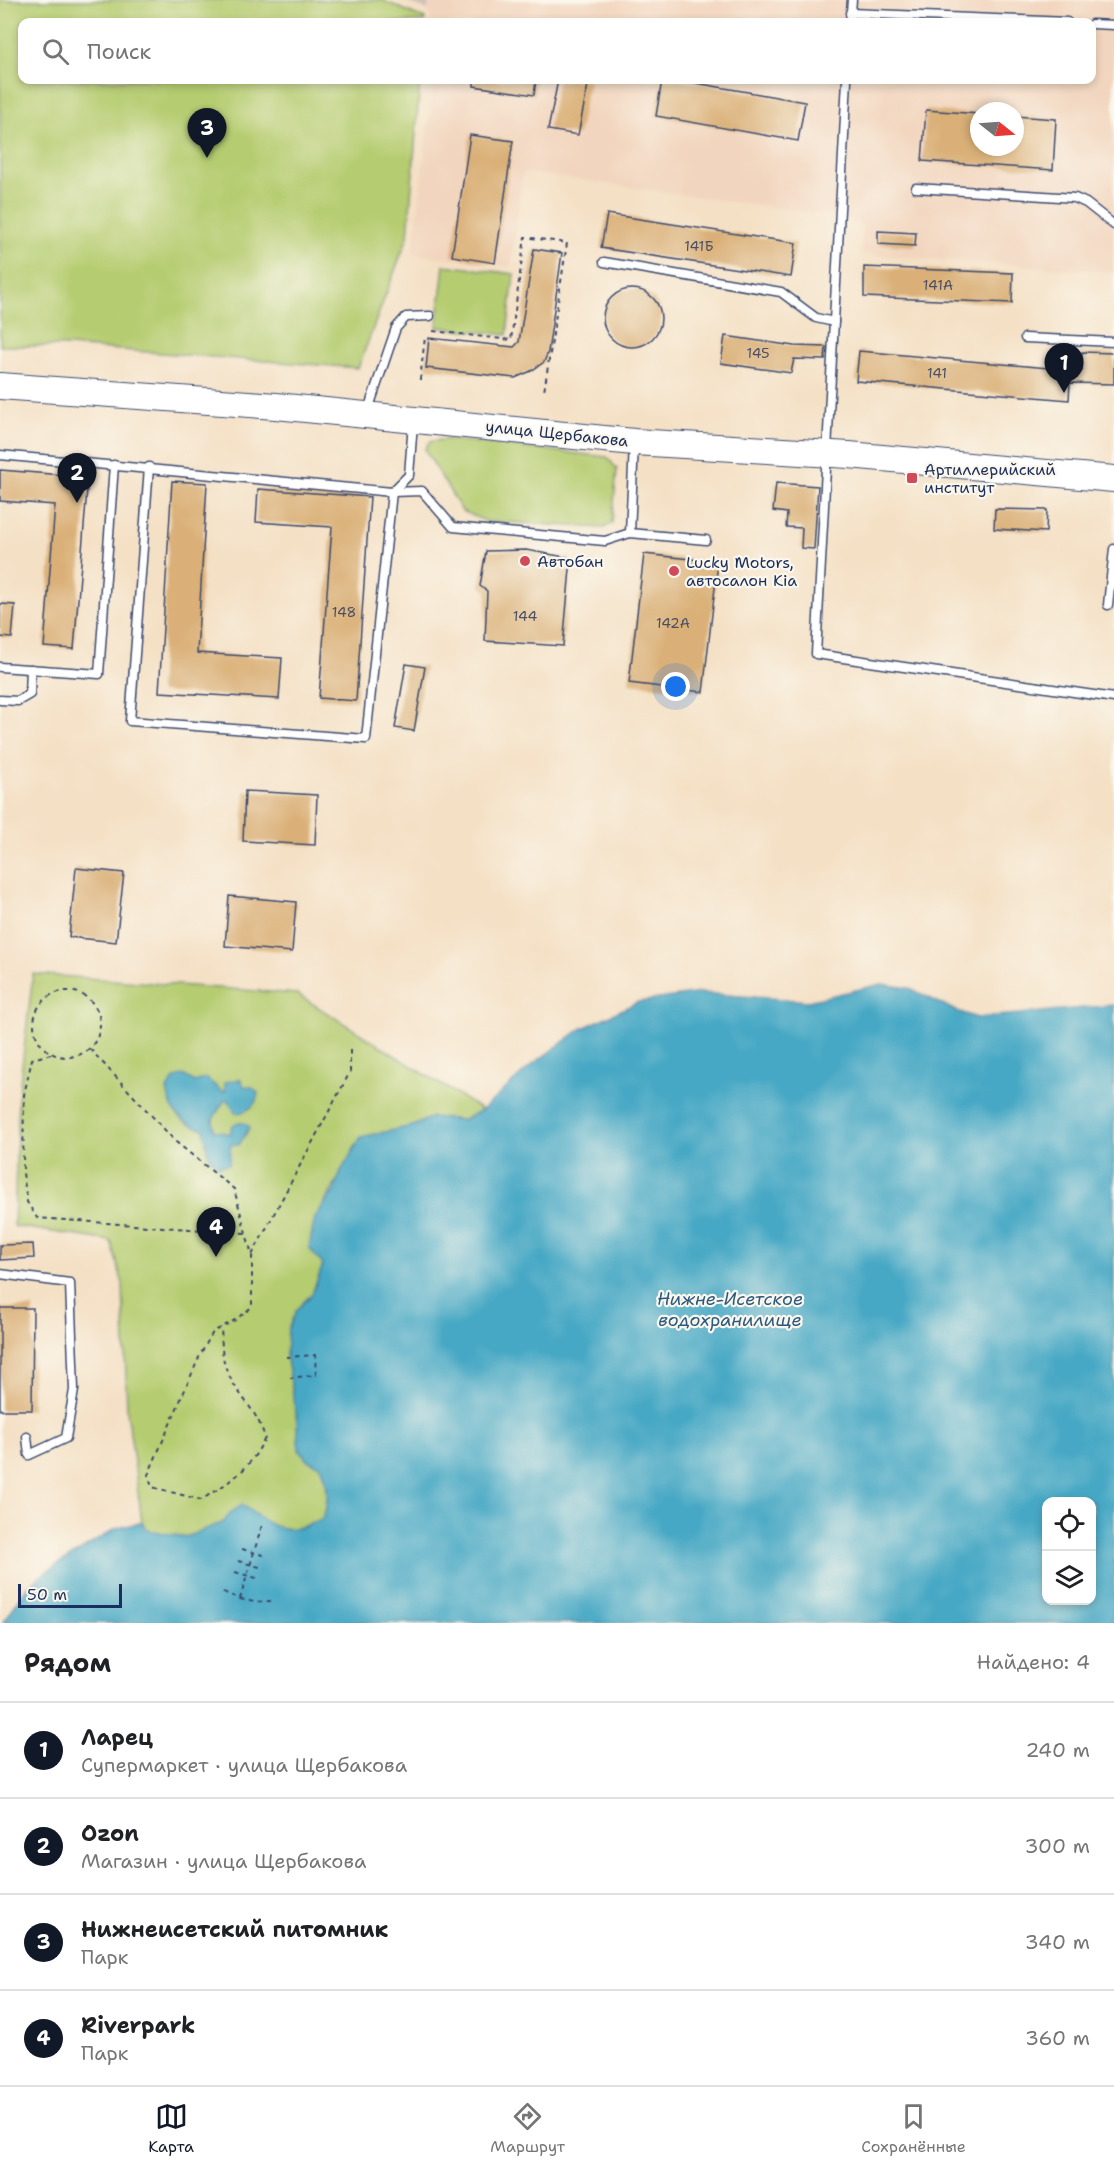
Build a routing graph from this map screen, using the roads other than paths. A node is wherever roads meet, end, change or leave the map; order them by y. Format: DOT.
graph roads {
  1 [pos="852,0"];
  2 [pos="850,13"];
  3 [pos="850,18"];
  4 [pos="971,18"];
  5 [pos="1096,24"];
  6 [pos="1114,25"];
  7 [pos="847,84"];
  8 [pos="916,188"];
  9 [pos="1114,225"];
  10 [pos="604,262"];
  11 [pos="430,316"];
  12 [pos="834,322"];
  13 [pos="1025,338"];
  14 [pos="1114,342"];
  15 [pos="0,386"];
  16 [pos="367,414"];
  17 [pos="413,418"];
  18 [pos="634,442"];
  19 [pos="828,453"];
  20 [pos="0,455"];
  21 [pos="114,465"];
  22 [pos="149,467"];
  23 [pos="1114,479"];
  24 [pos="392,492"];
  25 [pos="630,533"];
  26 [pos="706,540"];
  27 [pos="1114,549"];
  28 [pos="1108,605"];
  29 [pos="0,667"];
  30 [pos="30,669"];
  31 [pos="1114,698"];
  32 [pos="0,700"];
  33 [pos="0,1274"];
  34 [pos="27,1437"];
  1 -- 2 [label="lane"];
  2 -- 3 [label="lane"];
  2 -- 4 [label="lane"];
  5 -- 6 [label="lane"];
  7 -- 12 [label="lane"];
  8 -- 9 [label="lane"];
  10 -- 12 [label="lane"];
  11 -- 16 [label="lane"];
  12 -- 19 [label="lane"];
  13 -- 14 [label="lane"];
  15 -- 16 [label="main road, улица Щербакова"];
  16 -- 17 [label="main road, улица Щербакова"];
  17 -- 18 [label="main road, улица Щербакова"];
  17 -- 24 [label="lane"];
  18 -- 19 [label="main road, улица Щербакова"];
  18 -- 25 [label="lane"];
  19 -- 23 [label="main road, улица Щербакова"];
  19 -- 31 [label="lane"];
  20 -- 21 [label="lane"];
  21 -- 22 [label="lane"];
  21 -- 30 [label="lane"];
  22 -- 24 [label="lane"];
  22 -- 24 [label="lane"];
  24 -- 25 [label="lane"];
  25 -- 26 [label="lane"];
  27 -- 28 [label="lane"];
  29 -- 30 [label="lane"];
  30 -- 32 [label="lane"];
  33 -- 34 [label="lane"];
}
